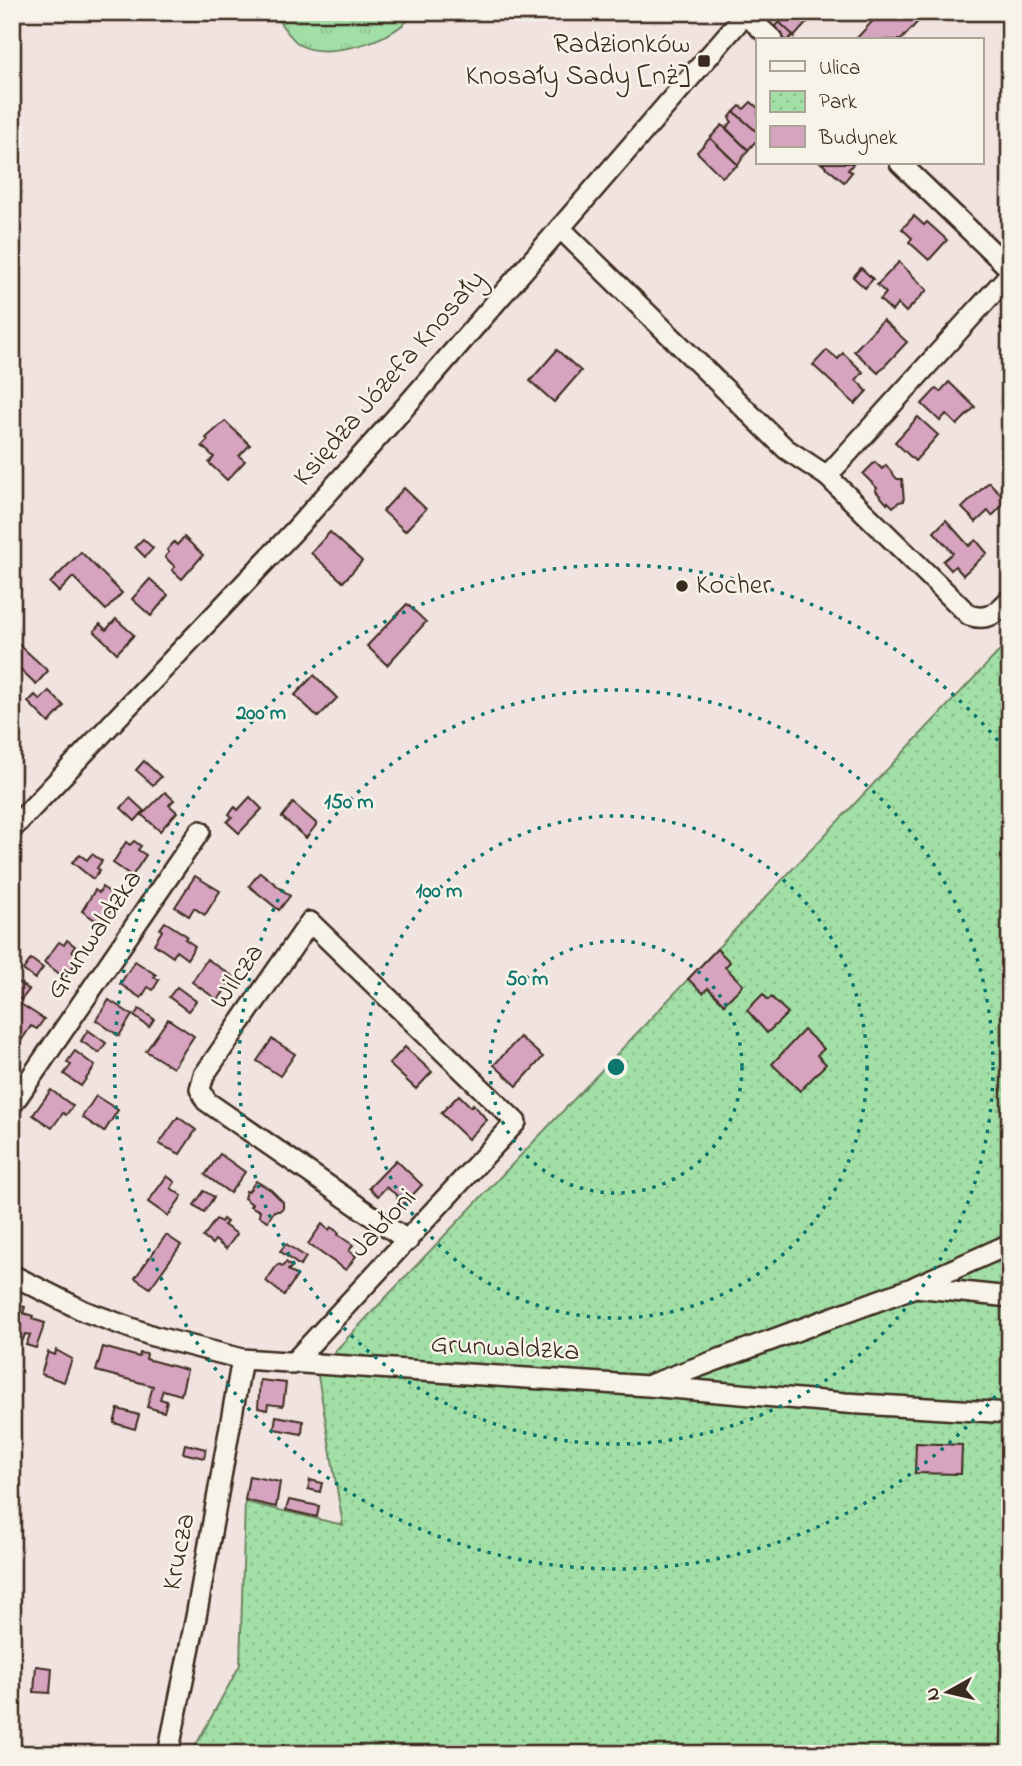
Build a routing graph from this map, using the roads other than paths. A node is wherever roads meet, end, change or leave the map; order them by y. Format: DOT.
graph roads {
  1 [pos="746,13"];
  2 [pos="771,38"];
  3 [pos="901,164"];
  4 [pos="560,228"];
  5 [pos="1010,272"];
  6 [pos="827,476"];
  7 [pos="1010,599"];
  8 [pos="12,829"];
  9 [pos="200,831"];
  10 [pos="12,1105"];
  11 [pos="516,1122"];
  12 [pos="408,1241"];
  13 [pos="1010,1244"];
  14 [pos="12,1275"];
  15 [pos="915,1287"];
  16 [pos="1010,1297"];
  17 [pos="242,1359"];
  18 [pos="292,1364"];
  19 [pos="648,1385"];
  20 [pos="1010,1413"];
  21 [pos="168,1754"];
  1 -- 2 [label="street"];
  1 -- 4 [label="street, Księdza Józefa Knosały"];
  3 -- 5 [label="street"];
  4 -- 6 [label="street"];
  4 -- 8 [label="street, Księdza Józefa Knosały"];
  5 -- 6 [label="street"];
  6 -- 7 [label="street"];
  9 -- 10 [label="street, Grunwaldzka"];
  11 -- 12 [label="street, Jabłoni"];
  11 -- 12 [label="street, Wilcza"];
  12 -- 18 [label="street, Jabłoni"];
  13 -- 15 [label="street"];
  14 -- 17 [label="street, Grunwaldzka"];
  15 -- 16 [label="street"];
  15 -- 19 [label="street"];
  17 -- 18 [label="street, Grunwaldzka"];
  17 -- 21 [label="street, Krucza"];
  18 -- 19 [label="street, Grunwaldzka"];
  19 -- 20 [label="street, Grunwaldzka"];
}
